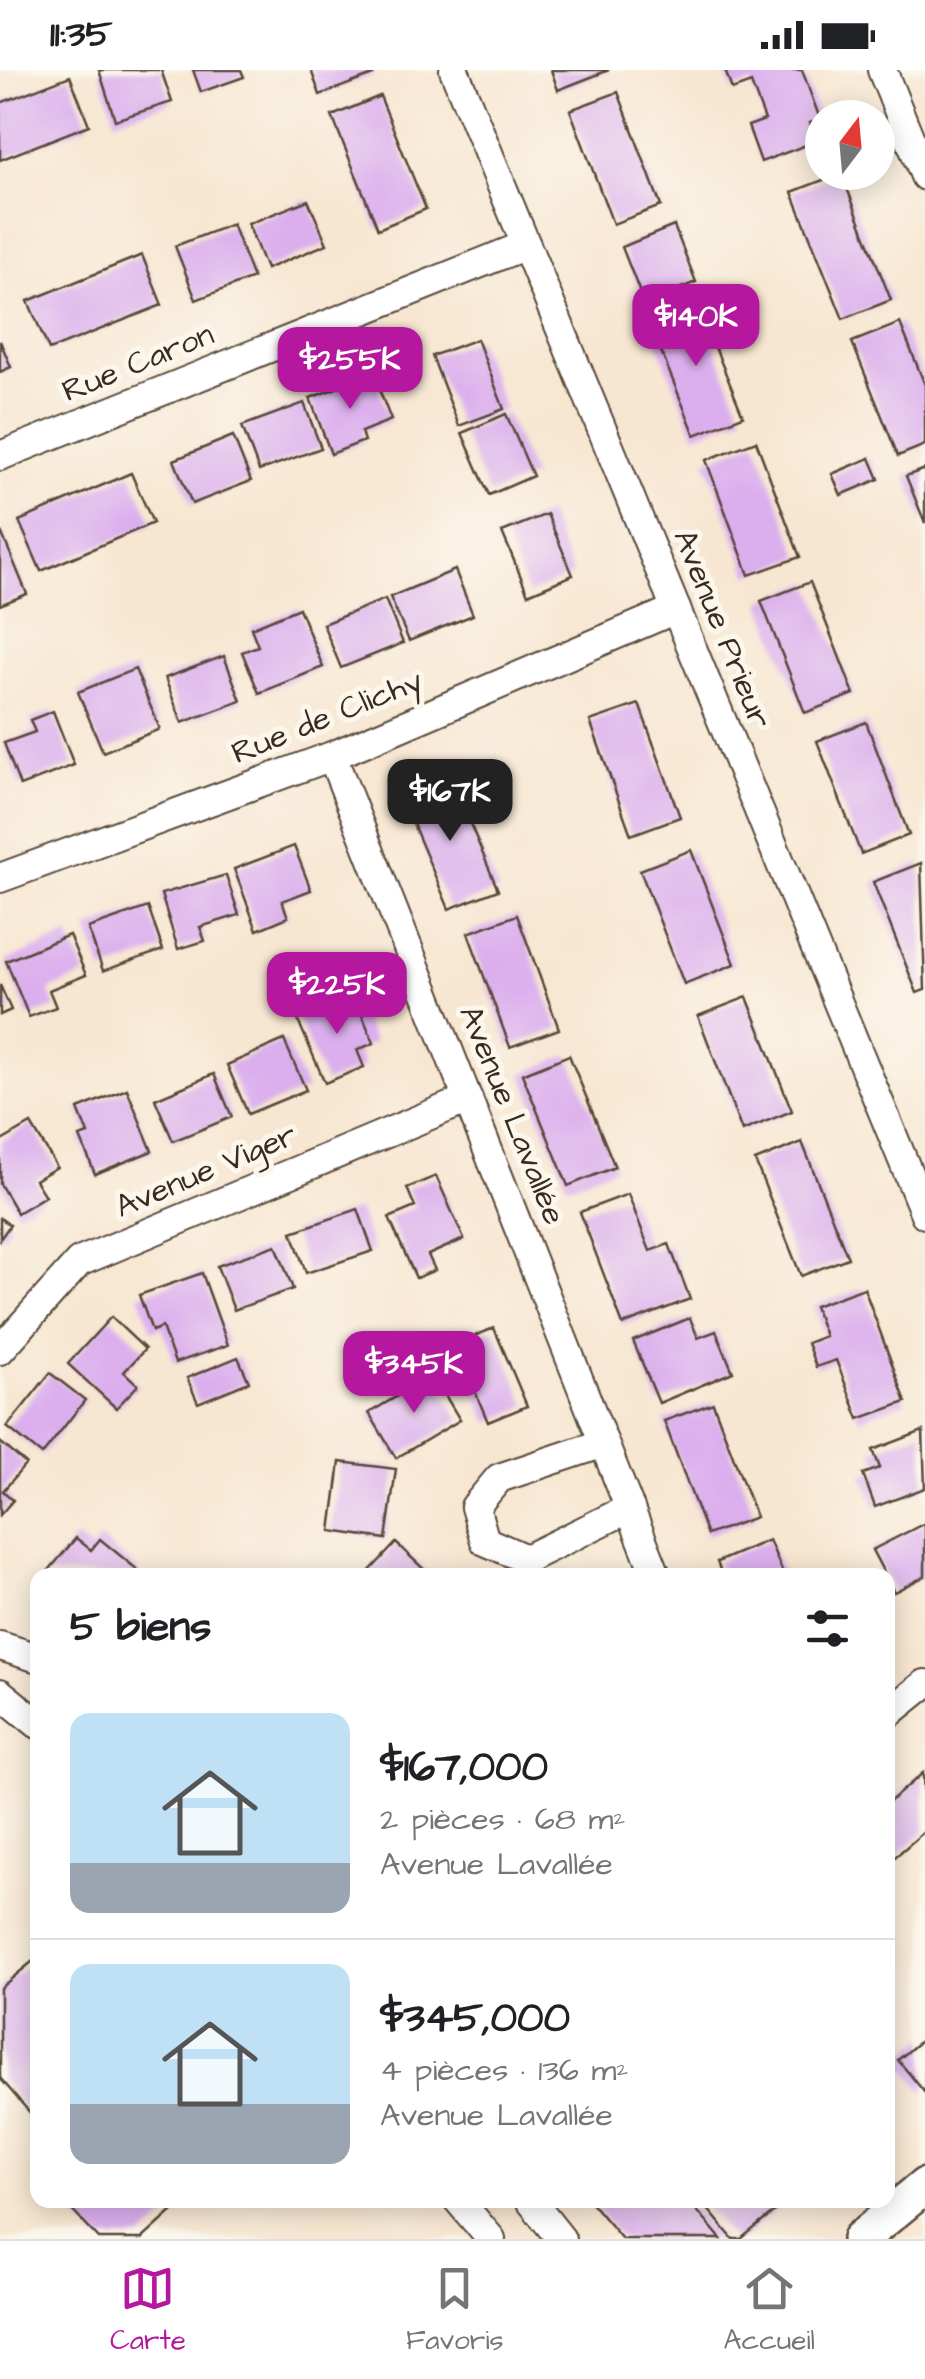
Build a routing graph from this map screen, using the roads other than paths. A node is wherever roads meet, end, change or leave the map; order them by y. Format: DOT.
graph roads {
  1 [pos="454,70"];
  2 [pos="882,70"];
  3 [pos="925,176"];
  4 [pos="526,245"];
  5 [pos="0,456"];
  6 [pos="676,609"];
  7 [pos="332,756"];
  8 [pos="0,878"];
  9 [pos="468,1099"];
  10 [pos="925,1214"];
  11 [pos="0,1350"];
  12 [pos="604,1443"];
  13 [pos="630,1508"];
  14 [pos="653,1568"];
  15 [pos="0,1646"];
  16 [pos="30,1655"];
  17 [pos="925,1684"];
  18 [pos="0,1693"];
  19 [pos="895,1708"];
  20 [pos="30,1717"];
  21 [pos="925,2186"];
  22 [pos="465,2208"];
  23 [pos="536,2208"];
  24 [pos="880,2233"];
  25 [pos="491,2239"];
  26 [pos="561,2239"];
  1 -- 4 [label="street, Avenue Prieur"];
  2 -- 3 [label="street"];
  4 -- 5 [label="street, Rue Caron"];
  4 -- 6 [label="street, Avenue Prieur"];
  6 -- 7 [label="street, Rue de Clichy"];
  6 -- 10 [label="street, Avenue Prieur"];
  7 -- 8 [label="street, Rue de Clichy"];
  7 -- 9 [label="street, Avenue Lavallée"];
  9 -- 11 [label="street, Avenue Viger"];
  9 -- 12 [label="street, Avenue Lavallée"];
  12 -- 13 [label="street, Avenue Lavallée"];
  12 -- 13 [label="street"];
  13 -- 14 [label="street, Avenue Lavallée"];
  15 -- 16 [label="street"];
  17 -- 19 [label="street"];
  18 -- 20 [label="street"];
  21 -- 24 [label="street"];
  22 -- 25 [label="street"];
  23 -- 26 [label="street"];
}
